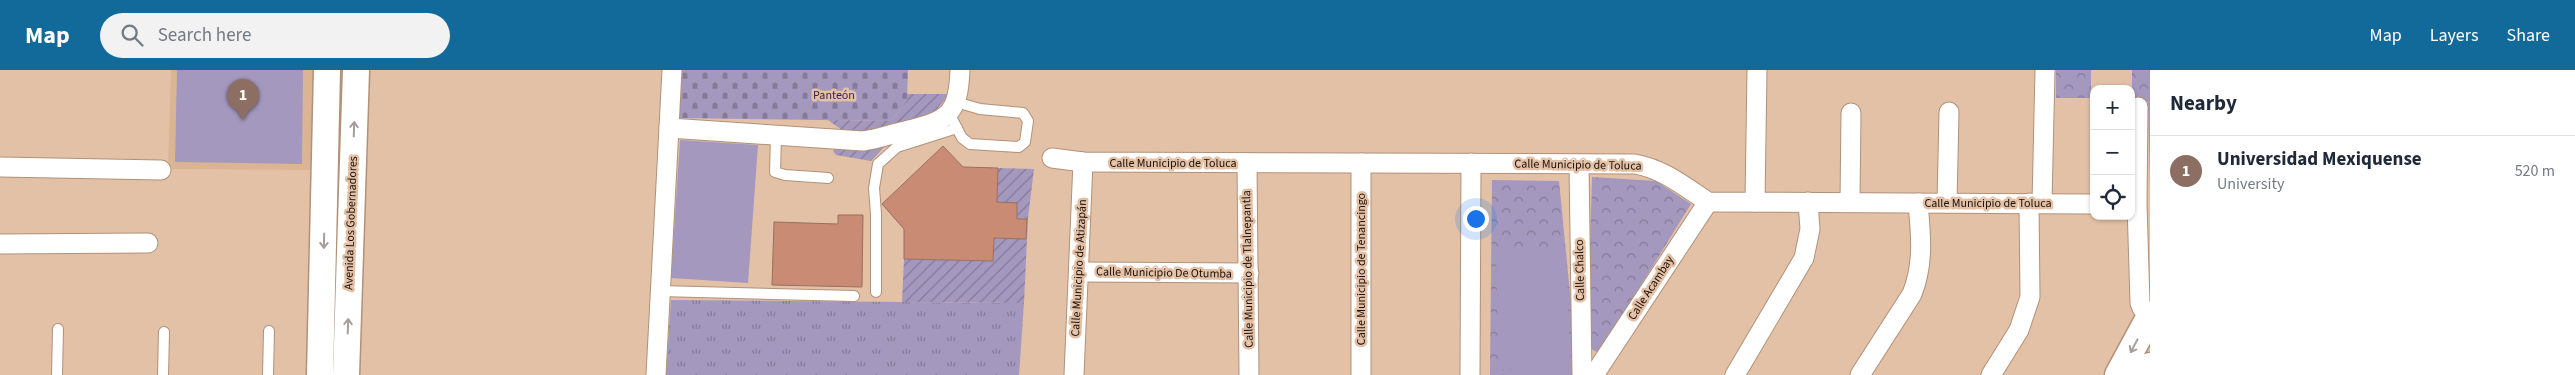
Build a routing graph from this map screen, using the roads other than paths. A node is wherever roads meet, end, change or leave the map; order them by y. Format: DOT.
graph roads {
  1 [pos="327,70"];
  2 [pos="356,70"];
  3 [pos="672,70"];
  4 [pos="960,70"];
  5 [pos="1757,70"];
  6 [pos="2045,70"];
  7 [pos="2138,107"];
  8 [pos="1949,112"];
  9 [pos="1851,113"];
  10 [pos="954,114"];
  11 [pos="669,128"];
  12 [pos="776,136"];
  13 [pos="1052,158"];
  14 [pos="1084,162"];
  15 [pos="1247,163"];
  16 [pos="1361,163"];
  17 [pos="1471,163"];
  18 [pos="1579,164"];
  19 [pos="0,167"];
  20 [pos="161,170"];
  21 [pos="828,178"];
  22 [pos="325,200"];
  23 [pos="352,200"];
  24 [pos="1708,202"];
  25 [pos="1755,202"];
  26 [pos="1808,202"];
  27 [pos="1850,202"];
  28 [pos="1918,203"];
  29 [pos="1947,203"];
  30 [pos="2035,203"];
  31 [pos="2090,204"];
  32 [pos="2139,204"];
  33 [pos="148,243"];
  34 [pos="0,244"];
  35 [pos="1079,272"];
  36 [pos="1249,273"];
  37 [pos="660,292"];
  38 [pos="876,292"];
  39 [pos="854,296"];
  40 [pos="2150,315"];
  41 [pos="58,329"];
  42 [pos="269,331"];
  43 [pos="164,332"];
  44 [pos="2150,366"];
  45 [pos="57,375"];
  46 [pos="164,375"];
  47 [pos="268,375"];
  48 [pos="320,375"];
  49 [pos="346,375"];
  50 [pos="656,375"];
  51 [pos="1074,375"];
  52 [pos="1249,375"];
  53 [pos="1361,375"];
  54 [pos="1470,375"];
  55 [pos="1582,375"];
  56 [pos="1594,375"];
  57 [pos="1735,375"];
  58 [pos="1860,375"];
  59 [pos="1992,375"];
  60 [pos="2118,375"];
  61 [pos="2145,375"];
  1 -- 22 [label="street"];
  23 -- 2 [label="street, Avenida Los Gobernadores, one-way"];
  3 -- 11 [label="street"];
  4 -- 10 [label="street"];
  5 -- 25 [label="street"];
  6 -- 30 [label="street"];
  7 -- 32 [label="street"];
  8 -- 29 [label="street"];
  9 -- 27 [label="street"];
  10 -- 10 [label="lane"];
  10 -- 12 [label="street"];
  10 -- 38 [label="lane"];
  11 -- 12 [label="street"];
  11 -- 37 [label="street"];
  12 -- 21 [label="lane"];
  13 -- 14 [label="street, Calle Municipio de Toluca"];
  14 -- 15 [label="street, Calle Municipio de Toluca"];
  14 -- 35 [label="street, Calle Municipio de Atizapán"];
  15 -- 16 [label="street, Calle Municipio de Toluca"];
  15 -- 36 [label="street, Calle Municipio de Tlalnepantla"];
  16 -- 17 [label="street, Calle Municipio de Toluca"];
  16 -- 53 [label="street, Calle Municipio de Tenancingo"];
  17 -- 18 [label="street, Calle Municipio de Toluca"];
  17 -- 54 [label="street"];
  18 -- 24 [label="street, Calle Municipio de Toluca"];
  18 -- 55 [label="street, Calle Chalco"];
  19 -- 20 [label="street"];
  22 -- 23 [label="street"];
  22 -- 48 [label="street, one-way"];
  49 -- 23 [label="street, Avenida Los Gobernadores, one-way"];
  24 -- 25 [label="street, Calle Municipio de Toluca"];
  24 -- 56 [label="street, Calle Acambay"];
  25 -- 26 [label="street, Calle Municipio de Toluca"];
  26 -- 27 [label="street, Calle Municipio de Toluca"];
  26 -- 57 [label="street"];
  27 -- 28 [label="street, Calle Municipio de Toluca"];
  28 -- 29 [label="street, Calle Municipio de Toluca"];
  28 -- 58 [label="street"];
  29 -- 30 [label="street, Calle Municipio de Toluca"];
  30 -- 31 [label="street, Calle Municipio de Toluca"];
  30 -- 59 [label="street"];
  32 -- 40 [label="street"];
  33 -- 34 [label="street"];
  35 -- 36 [label="street, Calle Municipio De Otumba"];
  35 -- 51 [label="street, Calle Municipio de Atizapán"];
  36 -- 52 [label="street, Calle Municipio de Tlalnepantla"];
  37 -- 39 [label="lane"];
  37 -- 50 [label="street"];
  40 -- 60 [label="street, one-way"];
  41 -- 45 [label="lane"];
  42 -- 47 [label="lane"];
  43 -- 46 [label="lane"];
  44 -- 61 [label="street"];
}
